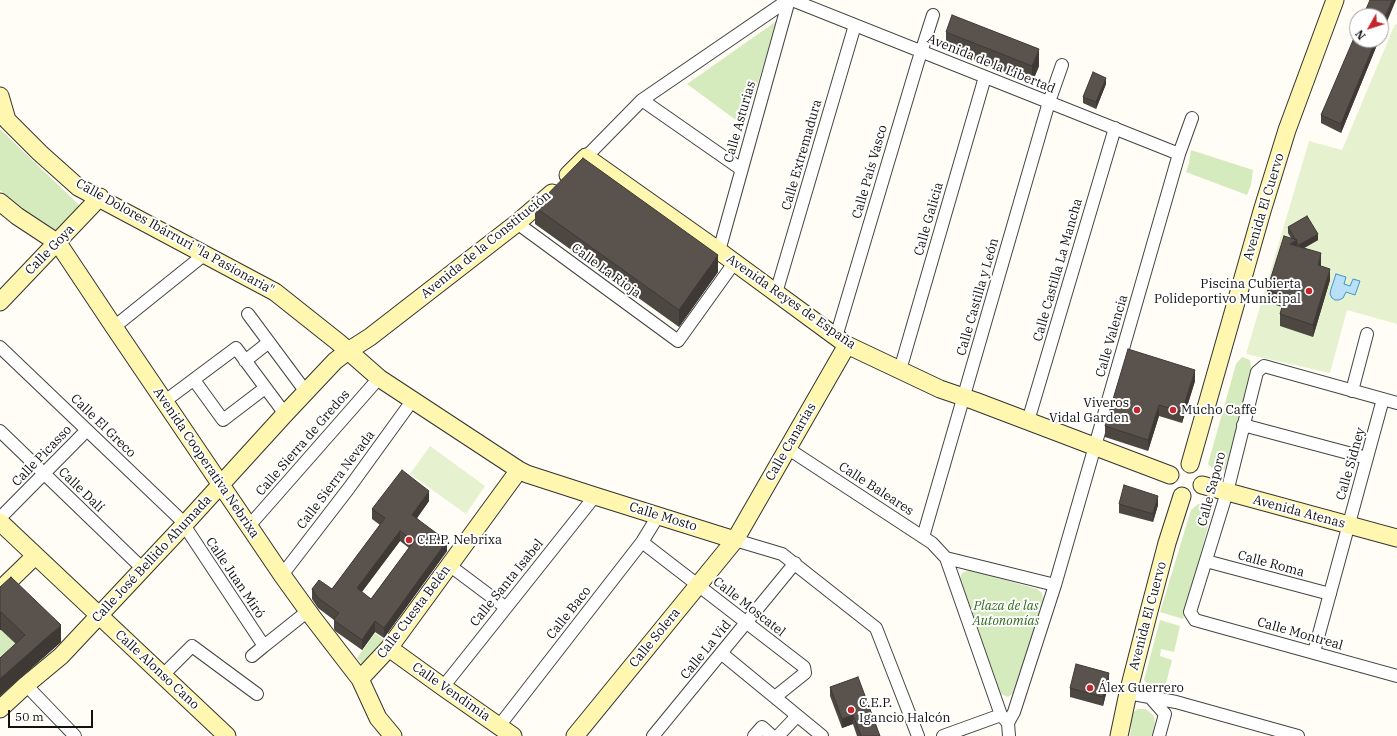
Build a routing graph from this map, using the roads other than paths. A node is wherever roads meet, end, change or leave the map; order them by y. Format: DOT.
graph roads {
  1 [pos="790,0"];
  2 [pos="1335,0"];
  3 [pos="933,15"];
  4 [pos="855,25"];
  5 [pos="921,51"];
  6 [pos="1062,65"];
  7 [pos="985,77"];
  8 [pos="0,96"];
  9 [pos="642,100"];
  10 [pos="1049,102"];
  11 [pos="3,117"];
  12 [pos="1192,118"];
  13 [pos="1115,128"];
  14 [pos="1179,154"];
  15 [pos="586,157"];
  16 [pos="741,169"];
  17 [pos="100,197"];
  18 [pos="0,202"];
  19 [pos="517,224"];
  20 [pos="58,242"];
  21 [pos="719,251"];
  22 [pos="205,254"];
  23 [pos="734,263"];
  24 [pos="776,293"];
  25 [pos="0,302"];
  26 [pos="248,314"];
  27 [pos="114,327"];
  28 [pos="1367,334"];
  29 [pos="842,341"];
  30 [pos="269,342"];
  31 [pos="0,347"];
  32 [pos="348,351"];
  33 [pos="245,361"];
  34 [pos="900,370"];
  35 [pos="379,378"];
  36 [pos="194,380"];
  37 [pos="265,388"];
  38 [pos="1352,391"];
  39 [pos="306,392"];
  40 [pos="964,397"];
  41 [pos="1383,399"];
  42 [pos="165,401"];
  43 [pos="412,401"];
  44 [pos="1397,403"];
  45 [pos="285,414"];
  46 [pos="1028,421"];
  47 [pos="1243,425"];
  48 [pos="87,430"];
  49 [pos="0,431"];
  50 [pos="1095,446"];
  51 [pos="787,448"];
  52 [pos="1367,458"];
  53 [pos="1190,464"];
  54 [pos="519,470"];
  55 [pos="44,474"];
  56 [pos="1170,475"];
  57 [pos="221,484"];
  58 [pos="1202,485"];
  59 [pos="1227,492"];
  60 [pos="595,496"];
  61 [pos="1182,496"];
  62 [pos="658,516"];
  63 [pos="0,518"];
  64 [pos="0,522"];
  65 [pos="1348,525"];
  66 [pos="183,526"];
  67 [pos="249,526"];
  68 [pos="923,537"];
  69 [pos="1397,538"];
  70 [pos="735,540"];
  71 [pos="642,542"];
  72 [pos="35,556"];
  73 [pos="946,558"];
  74 [pos="1206,561"];
  75 [pos="795,563"];
  76 [pos="449,565"];
  77 [pos="143,568"];
  78 [pos="282,575"];
  79 [pos="698,585"];
  80 [pos="1055,585"];
  81 [pos="0,590"];
  82 [pos="1330,594"];
  83 [pos="505,607"];
  84 [pos="308,611"];
  85 [pos="99,616"];
  86 [pos="1196,620"];
  87 [pos="746,623"];
  88 [pos="264,646"];
  89 [pos="389,648"];
  90 [pos="1314,652"];
  91 [pos="722,653"];
  92 [pos="252,656"];
  93 [pos="162,676"];
  94 [pos="1397,676"];
  95 [pos="360,679"];
  96 [pos="26,684"];
  97 [pos="443,687"];
  98 [pos="1128,693"];
  99 [pos="257,694"];
  100 [pos="775,697"];
  101 [pos="1150,697"];
  102 [pos="1176,702"];
  103 [pos="0,709"];
  104 [pos="1165,714"];
  105 [pos="797,716"];
  106 [pos="1005,719"];
  107 [pos="499,726"];
  108 [pos="75,736"];
  109 [pos="227,736"];
  110 [pos="393,736"];
  111 [pos="513,736"];
  112 [pos="575,736"];
  113 [pos="653,736"];
  114 [pos="754,736"];
  115 [pos="772,736"];
  116 [pos="778,736"];
  117 [pos="822,736"];
  118 [pos="918,736"];
  119 [pos="942,736"];
  120 [pos="1009,736"];
  121 [pos="1119,736"];
  122 [pos="1159,736"];
  123 [pos="1298,736"];
  1 -- 4 [label="street, Avenida de la Libertad"];
  1 -- 9 [label="street, Avenida de la Constitución"];
  1 -- 16 [label="street, Calle Asturias"];
  2 -- 53 [label="street, Avenida El Cuervo"];
  3 -- 5 [label="street, Calle País Vasco"];
  4 -- 5 [label="street, Avenida de la Libertad"];
  4 -- 24 [label="street, Calle Extremadura"];
  5 -- 7 [label="street, Avenida de la Libertad"];
  5 -- 29 [label="street, Calle País Vasco"];
  6 -- 10 [label="street, Calle Castilla y León"];
  7 -- 10 [label="street, Avenida de la Libertad"];
  7 -- 34 [label="street, Calle Galicia"];
  8 -- 11 [label="street, Calle Dolores Ibárruri \"la Pasionaria\""];
  9 -- 15 [label="street, Avenida de la Constitución"];
  9 -- 16 [label="street"];
  10 -- 13 [label="street, Avenida de la Libertad"];
  10 -- 40 [label="street, Calle Castilla y León"];
  11 -- 17 [label="street, Calle Dolores Ibárruri \"la Pasionaria\""];
  12 -- 14 [label="street, Calle Valencia"];
  13 -- 14 [label="street, Avenida de la Libertad"];
  13 -- 46 [label="street, Calle Castilla La Mancha"];
  14 -- 50 [label="street, Calle Valencia"];
  15 -- 19 [label="street, Avenida de la Constitución"];
  15 -- 21 [label="street, Avenida Reyes de España"];
  16 -- 21 [label="street, Calle Asturias"];
  17 -- 20 [label="street, Calle Goya"];
  17 -- 22 [label="street, Calle Dolores Ibárruri \"la Pasionaria\""];
  18 -- 20 [label="street"];
  19 -- 23 [label="street, Calle La Rioja"];
  19 -- 32 [label="street, Avenida de la Constitución"];
  20 -- 25 [label="street, Calle Goya"];
  20 -- 27 [label="street, Avenida Cooperativa Nebrixa"];
  21 -- 23 [label="street, Avenida Reyes de España"];
  22 -- 27 [label="street"];
  22 -- 32 [label="street, Calle Dolores Ibárruri \"la Pasionaria\""];
  23 -- 24 [label="street, Avenida Reyes de España"];
  24 -- 29 [label="street, Avenida Reyes de España"];
  26 -- 30 [label="street"];
  27 -- 42 [label="street, Avenida Cooperativa Nebrixa"];
  28 -- 38 [label="street"];
  29 -- 34 [label="street, Avenida Reyes de España"];
  29 -- 51 [label="street, Calle Canarias"];
  30 -- 33 [label="street"];
  30 -- 39 [label="street"];
  31 -- 48 [label="street, Calle El Greco"];
  32 -- 35 [label="street, Calle Mosto"];
  32 -- 39 [label="street, Calle José Bellido Ahumada"];
  33 -- 36 [label="street"];
  33 -- 37 [label="street"];
  34 -- 40 [label="street, Avenida Reyes de España"];
  35 -- 43 [label="street, Calle Mosto"];
  35 -- 67 [label="street, Calle Sierra de Gredos"];
  36 -- 37 [label="street"];
  36 -- 42 [label="street"];
  37 -- 45 [label="street"];
  38 -- 41 [label="street"];
  38 -- 47 [label="street, Calle Saporo"];
  39 -- 45 [label="street, Calle José Bellido Ahumada"];
  40 -- 46 [label="street, Avenida Reyes de España"];
  40 -- 68 [label="street, Calle Castilla y León"];
  41 -- 44 [label="street"];
  41 -- 52 [label="street, Calle Sidney"];
  42 -- 57 [label="street, Avenida Cooperativa Nebrixa"];
  43 -- 54 [label="street, Calle Mosto"];
  43 -- 78 [label="street, Calle Sierra Nevada"];
  45 -- 57 [label="street, Calle José Bellido Ahumada"];
  46 -- 50 [label="street, Avenida Reyes de España"];
  47 -- 52 [label="street"];
  47 -- 59 [label="street, Calle Saporo"];
  48 -- 55 [label="street, Calle Picasso"];
  48 -- 66 [label="street, Calle El Greco"];
  49 -- 55 [label="street, Calle Dalí"];
  50 -- 56 [label="street, Avenida Reyes de España"];
  50 -- 80 [label="street, Calle Valencia"];
  51 -- 68 [label="street, Calle Baleares"];
  51 -- 70 [label="street, Calle Canarias"];
  52 -- 65 [label="street, Calle Sidney"];
  53 -- 56 [label="street"];
  53 -- 58 [label="street"];
  54 -- 60 [label="street, Calle Mosto"];
  54 -- 76 [label="street, Calle Cuesta Belén"];
  55 -- 63 [label="street, Calle Picasso"];
  55 -- 77 [label="street, Calle Dalí"];
  56 -- 61 [label="street"];
  57 -- 66 [label="street, Calle José Bellido Ahumada"];
  57 -- 67 [label="street, Avenida Cooperativa Nebrixa"];
  58 -- 59 [label="street, Avenida Atenas"];
  58 -- 61 [label="street"];
  59 -- 65 [label="street, Avenida Atenas"];
  59 -- 74 [label="street, Calle Saporo"];
  60 -- 62 [label="street, Calle Mosto"];
  60 -- 83 [label="street, Calle Santa Isabel"];
  61 -- 98 [label="street, Avenida El Cuervo"];
  62 -- 70 [label="street, Calle Mosto"];
  62 -- 71 [label="street, Calle Baco"];
  64 -- 72 [label="street, Calle Alonso Cano"];
  65 -- 69 [label="street, Avenida Atenas"];
  65 -- 82 [label="street, Calle Sidney"];
  66 -- 77 [label="street, Calle José Bellido Ahumada"];
  66 -- 88 [label="street, Calle Juan Miró"];
  67 -- 78 [label="street, Avenida Cooperativa Nebrixa"];
  68 -- 73 [label="street, Calle Baleares"];
  70 -- 75 [label="street, Calle Mosto"];
  70 -- 79 [label="street, Calle Solera"];
  71 -- 79 [label="street, Calle Moscatel"];
  71 -- 107 [label="street, Calle Baco"];
  72 -- 81 [label="street"];
  72 -- 85 [label="street, Calle Alonso Cano"];
  73 -- 80 [label="street"];
  73 -- 106 [label="street"];
  74 -- 82 [label="street, Calle Roma"];
  74 -- 86 [label="street, Calle Saporo"];
  75 -- 87 [label="street, Calle La Vid"];
  75 -- 118 [label="street, Calle Mosto"];
  76 -- 83 [label="street"];
  76 -- 89 [label="street, Calle Cuesta Belén"];
  77 -- 85 [label="street, Calle José Bellido Ahumada"];
  78 -- 84 [label="street, Avenida Cooperativa Nebrixa"];
  79 -- 87 [label="street, Calle Moscatel"];
  79 -- 112 [label="street, Calle Solera"];
  80 -- 106 [label="street"];
  82 -- 90 [label="street, Calle Sidney"];
  83 -- 97 [label="street, Calle Santa Isabel"];
  84 -- 88 [label="street"];
  84 -- 95 [label="street, Avenida Cooperativa Nebrixa"];
  85 -- 93 [label="street, Calle Alonso Cano"];
  85 -- 96 [label="street, Calle José Bellido Ahumada"];
  86 -- 90 [label="street, Calle Montreal"];
  87 -- 91 [label="street, Calle La Vid"];
  87 -- 100 [label="street, Calle Moscatel"];
  88 -- 92 [label="street"];
  89 -- 95 [label="street, Calle Cuesta Belén"];
  89 -- 97 [label="street, Calle Vendimia"];
  90 -- 94 [label="street, Calle Montreal"];
  91 -- 100 [label="street"];
  91 -- 113 [label="street, Calle La Vid"];
  93 -- 99 [label="street"];
  93 -- 109 [label="street, Calle Alonso Cano"];
  95 -- 110 [label="street"];
  96 -- 103 [label="street, Calle José Bellido Ahumada"];
  96 -- 108 [label="street"];
  97 -- 107 [label="street, Calle Vendimia"];
  98 -- 101 [label="street"];
  98 -- 121 [label="street, Avenida El Cuervo"];
  100 -- 105 [label="street"];
  101 -- 102 [label="street"];
  101 -- 104 [label="street"];
  102 -- 104 [label="street"];
  102 -- 123 [label="street"];
  104 -- 122 [label="street"];
  105 -- 116 [label="street"];
  105 -- 117 [label="street"];
  106 -- 119 [label="street"];
  106 -- 120 [label="street"];
  107 -- 111 [label="street, Calle Vendimia"];
  114 -- 115 [label="street"];
}
